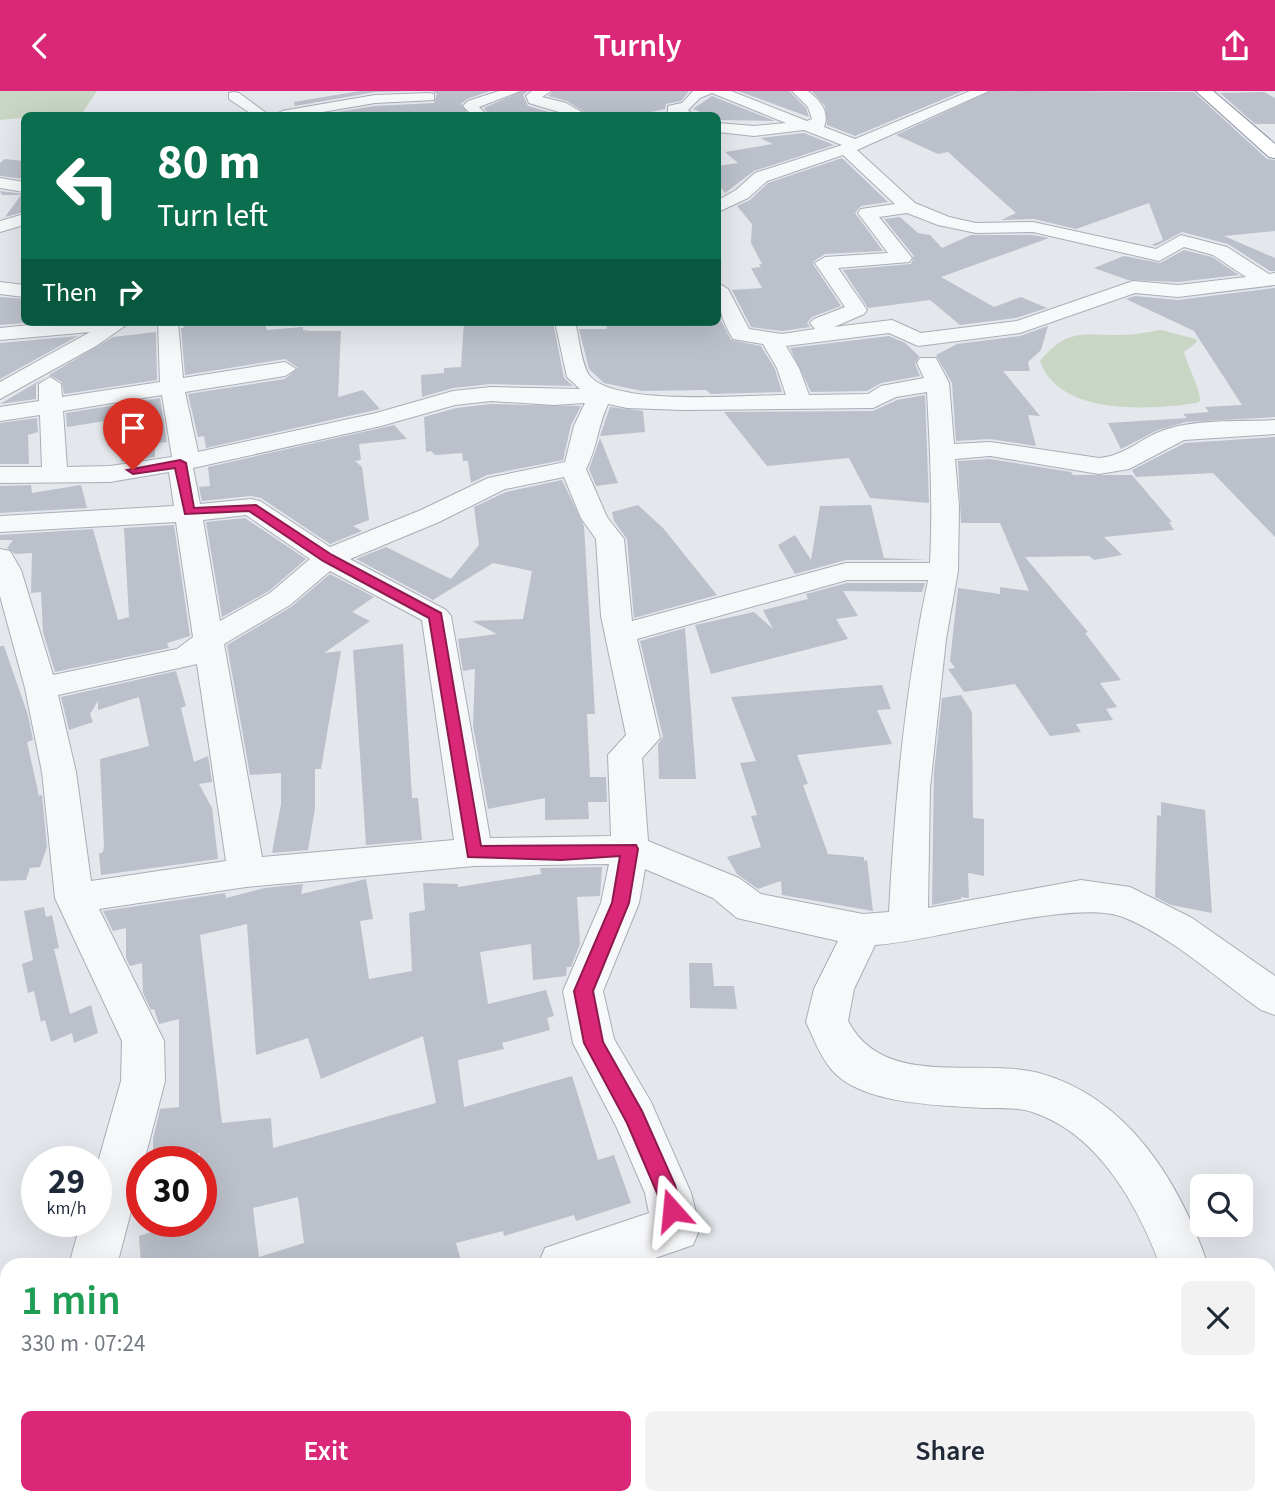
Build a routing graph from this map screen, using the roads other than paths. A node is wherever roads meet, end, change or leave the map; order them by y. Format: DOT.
graph roads {
  1 [pos="513,91"];
  2 [pos="544,91"];
  3 [pos="718,91"];
  4 [pos="799,91"];
  5 [pos="982,91"];
  6 [pos="1204,91"];
  7 [pos="701,92"];
  8 [pos="234,96"];
  9 [pos="258,112"];
  10 [pos="299,112"];
  11 [pos="416,112"];
  12 [pos="477,112"];
  13 [pos="574,112"];
  14 [pos="680,112"];
  15 [pos="800,126"];
  16 [pos="721,128"];
  17 [pos="851,147"];
  18 [pos="1275,153"];
  19 [pos="0,183"];
  20 [pos="21,186"];
  21 [pos="721,205"];
  22 [pos="909,207"];
  23 [pos="8,220"];
  24 [pos="21,238"];
  25 [pos="1262,281"];
  26 [pos="0,288"];
  27 [pos="21,291"];
  28 [pos="721,295"];
  29 [pos="1275,302"];
  30 [pos="92,326"];
  31 [pos="121,326"];
  32 [pos="168,326"];
  33 [pos="566,326"];
  34 [pos="829,332"];
  35 [pos="0,334"];
  36 [pos="770,338"];
  37 [pos="918,340"];
  38 [pos="49,365"];
  39 [pos="285,369"];
  40 [pos="938,383"];
  41 [pos="172,386"];
  42 [pos="0,392"];
  43 [pos="601,395"];
  44 [pos="799,400"];
  45 [pos="51,406"];
  46 [pos="0,414"];
  47 [pos="1275,427"];
  48 [pos="940,453"];
  49 [pos="180,463"];
  50 [pos="573,467"];
  51 [pos="0,475"];
  52 [pos="55,475"];
  53 [pos="189,512"];
  54 [pos="0,524"];
  55 [pos="328,558"];
  56 [pos="3,567"];
  57 [pos="944,571"];
  58 [pos="620,635"];
  59 [pos="209,640"];
  60 [pos="41,688"];
  61 [pos="630,849"];
  62 [pos="474,852"];
  63 [pos="246,873"];
  64 [pos="74,898"];
  65 [pos="908,927"];
  66 [pos="863,930"];
  67 [pos="1275,998"];
  68 [pos="95,1258"];
  69 [pos="584,1258"];
  70 [pos="1182,1258"];
  1 -- 12 [label="street"];
  2 -- 13 [label="street"];
  3 -- 15 [label="street"];
  4 -- 15 [label="street"];
  5 -- 17 [label="street"];
  6 -- 18 [label="highway"];
  7 -- 14 [label="street"];
  8 -- 9 [label="street"];
  10 -- 11 [label="street"];
  15 -- 16 [label="street"];
  15 -- 17 [label="street"];
  17 -- 21 [label="street"];
  17 -- 22 [label="street"];
  19 -- 20 [label="street"];
  22 -- 25 [label="street"];
  22 -- 34 [label="street"];
  23 -- 24 [label="street"];
  25 -- 29 [label="street"];
  25 -- 37 [label="street"];
  26 -- 27 [label="street"];
  28 -- 36 [label="street"];
  30 -- 35 [label="street"];
  31 -- 38 [label="street"];
  32 -- 41 [label="street"];
  33 -- 43 [label="street"];
  34 -- 36 [label="street"];
  34 -- 37 [label="street"];
  36 -- 44 [label="street"];
  37 -- 40 [label="street"];
  38 -- 42 [label="street"];
  38 -- 45 [label="street"];
  39 -- 41 [label="street"];
  40 -- 44 [label="street"];
  40 -- 48 [label="street"];
  41 -- 45 [label="street"];
  41 -- 49 [label="street"];
  43 -- 44 [label="street"];
  43 -- 49 [label="street"];
  43 -- 50 [label="street"];
  45 -- 46 [label="street"];
  45 -- 52 [label="street"];
  47 -- 48 [label="street"];
  48 -- 57 [label="street"];
  49 -- 52 [label="street"];
  49 -- 53 [label="street"];
  50 -- 55 [label="street"];
  50 -- 58 [label="street"];
  51 -- 52 [label="street"];
  53 -- 54 [label="street"];
  53 -- 55 [label="street"];
  53 -- 59 [label="street"];
  55 -- 59 [label="street"];
  55 -- 62 [label="street"];
  56 -- 60 [label="street"];
  57 -- 58 [label="street"];
  57 -- 65 [label="street"];
  58 -- 61 [label="street"];
  59 -- 60 [label="street"];
  59 -- 63 [label="street"];
  60 -- 64 [label="street"];
  61 -- 62 [label="street"];
  61 -- 66 [label="street"];
  61 -- 69 [label="street"];
  62 -- 63 [label="street"];
  63 -- 64 [label="street"];
  64 -- 68 [label="street"];
  65 -- 66 [label="street"];
  65 -- 67 [label="street"];
  66 -- 70 [label="street"];
}
